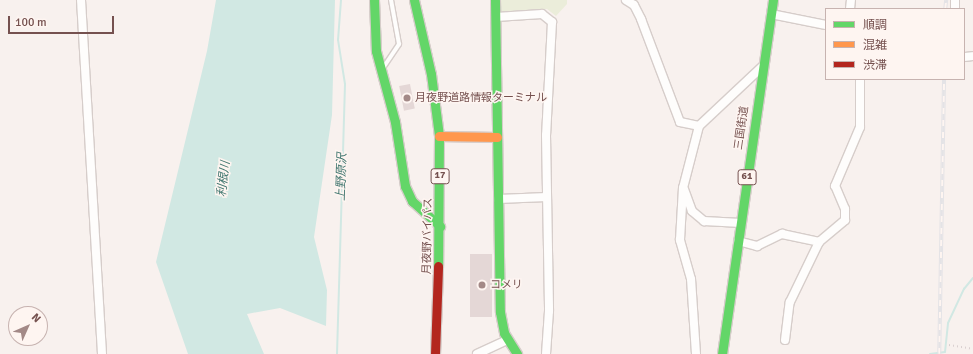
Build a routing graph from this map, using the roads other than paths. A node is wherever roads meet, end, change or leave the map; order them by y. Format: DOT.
graph roads {
  1 [pos="81,0"];
  2 [pos="374,0"];
  3 [pos="391,0"];
  4 [pos="414,0"];
  5 [pos="495,0"];
  6 [pos="626,0"];
  7 [pos="773,0"];
  8 [pos="771,14"];
  9 [pos="496,17"];
  10 [pos="825,25"];
  11 [pos="763,66"];
  12 [pos="380,72"];
  13 [pos="860,80"];
  14 [pos="699,126"];
  15 [pos="439,136"];
  16 [pos="497,137"];
  17 [pos="683,188"];
  18 [pos="547,197"];
  19 [pos="498,199"];
  20 [pos="741,223"];
  21 [pos="440,226"];
  22 [pos="738,241"];
  23 [pos="819,242"];
  24 [pos="507,340"];
  25 [pos="785,340"];
  26 [pos="102,354"];
  27 [pos="435,354"];
  28 [pos="477,354"];
  29 [pos="516,354"];
  30 [pos="546,354"];
  31 [pos="696,354"];
  32 [pos="722,354"];
  1 -- 26 [label="street"];
  2 -- 12 [label="main road"];
  3 -- 12 [label="lane"];
  4 -- 15 [label="main road, 月夜野バイパス / 17"];
  5 -- 9 [label="main road"];
  6 -- 14 [label="street"];
  7 -- 8 [label="main road, 三国街道 / 61"];
  8 -- 10 [label="street"];
  8 -- 11 [label="main road, 三国街道 / 61"];
  9 -- 16 [label="main road"];
  9 -- 18 [label="street"];
  11 -- 14 [label="street"];
  11 -- 20 [label="main road, 三国街道 / 61"];
  12 -- 21 [label="main road"];
  13 -- 23 [label="street"];
  14 -- 17 [label="street"];
  15 -- 16 [label="main road"];
  15 -- 21 [label="main road, 月夜野バイパス / 17"];
  16 -- 19 [label="main road"];
  17 -- 20 [label="street"];
  17 -- 31 [label="street"];
  18 -- 19 [label="street"];
  18 -- 30 [label="street"];
  19 -- 24 [label="main road"];
  20 -- 22 [label="main road, 三国街道 / 61"];
  21 -- 27 [label="main road, 月夜野バイパス / 17"];
  22 -- 23 [label="street"];
  22 -- 32 [label="main road, 三国街道 / 61"];
  23 -- 25 [label="street"];
  24 -- 28 [label="street"];
  24 -- 29 [label="main road"];
}
